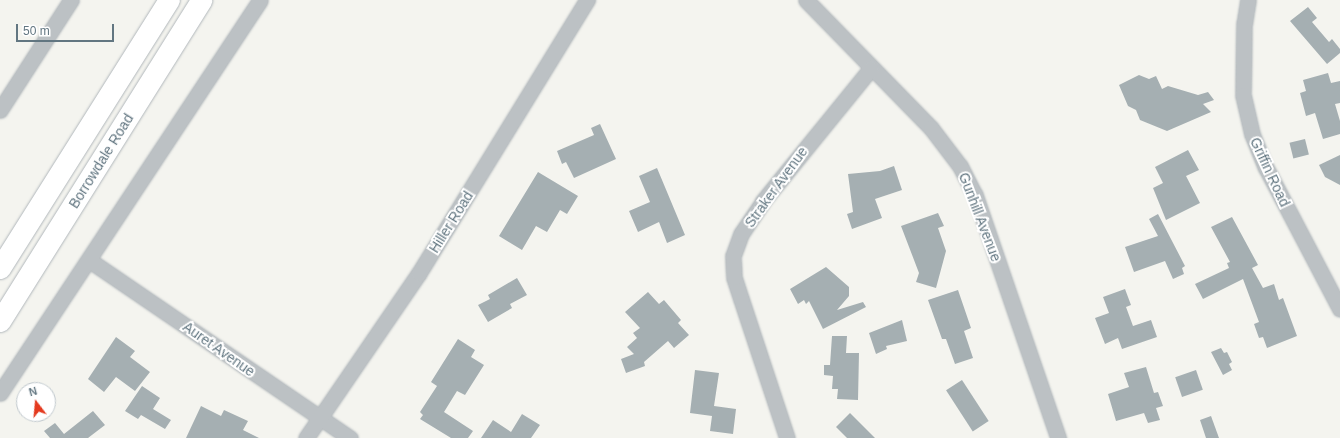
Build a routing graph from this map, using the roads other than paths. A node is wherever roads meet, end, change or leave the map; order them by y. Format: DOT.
graph roads {
  1 [pos="71,0"];
  2 [pos="169,0"];
  3 [pos="201,0"];
  4 [pos="260,0"];
  5 [pos="587,0"];
  6 [pos="806,0"];
  7 [pos="1248,0"];
  8 [pos="871,68"];
  9 [pos="0,110"];
  10 [pos="89,260"];
  11 [pos="0,268"];
  12 [pos="1340,309"];
  13 [pos="0,322"];
  14 [pos="0,393"];
  15 [pos="319,418"];
  16 [pos="306,438"];
  17 [pos="350,438"];
  18 [pos="787,438"];
  19 [pos="1058,438"];
  1 -- 9 [label="street"];
  2 -- 11 [label="main road, Borrowdale Road"];
  3 -- 13 [label="main road, Borrowdale Road"];
  4 -- 10 [label="street"];
  5 -- 15 [label="street, Hiller Road"];
  6 -- 8 [label="street, Gunhill Avenue"];
  7 -- 12 [label="street, Griffin Road"];
  8 -- 18 [label="street, Straker Avenue"];
  8 -- 19 [label="street, Gunhill Avenue"];
  10 -- 14 [label="street"];
  10 -- 15 [label="street, Auret Avenue"];
  15 -- 16 [label="street, Hiller Road"];
  15 -- 17 [label="street, Auret Avenue"];
}
